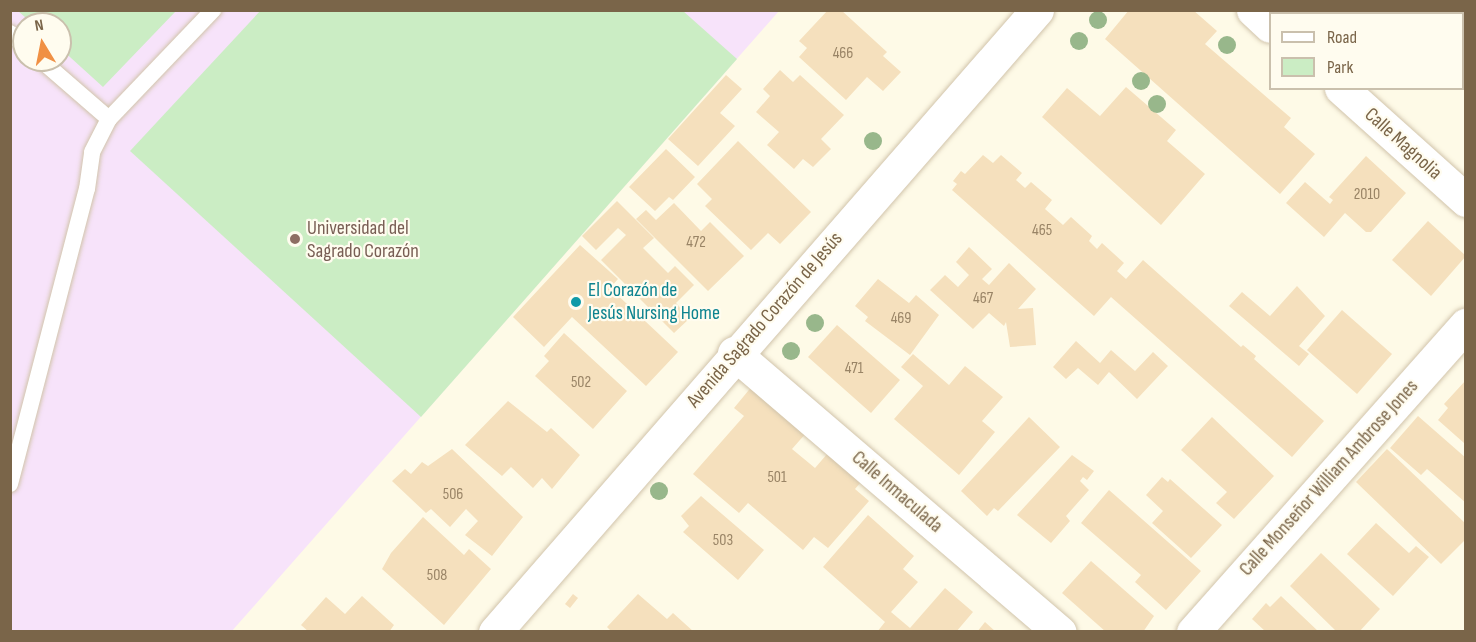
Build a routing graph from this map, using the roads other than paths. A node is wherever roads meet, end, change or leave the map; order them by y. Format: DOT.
graph roads {
  1 [pos="213,10"];
  2 [pos="1037,10"];
  3 [pos="1253,10"];
  4 [pos="1269,25"];
  5 [pos="55,72"];
  6 [pos="1343,90"];
  7 [pos="109,119"];
  8 [pos="1466,200"];
  9 [pos="1466,325"];
  10 [pos="734,353"];
  11 [pos="10,484"];
  12 [pos="495,632"];
  13 [pos="1060,632"];
  14 [pos="1193,632"];
  1 -- 7 [label="lane"];
  2 -- 10 [label="street, Avenida Sagrado Corazón de Jesús"];
  3 -- 4 [label="street"];
  5 -- 7 [label="lane"];
  6 -- 8 [label="street, Calle Magnolia"];
  7 -- 11 [label="lane"];
  9 -- 14 [label="street, Calle Monseñor William Ambrose Jones"];
  10 -- 12 [label="street, Avenida Sagrado Corazón de Jesús"];
  10 -- 13 [label="street, Calle Inmaculada"];
}
